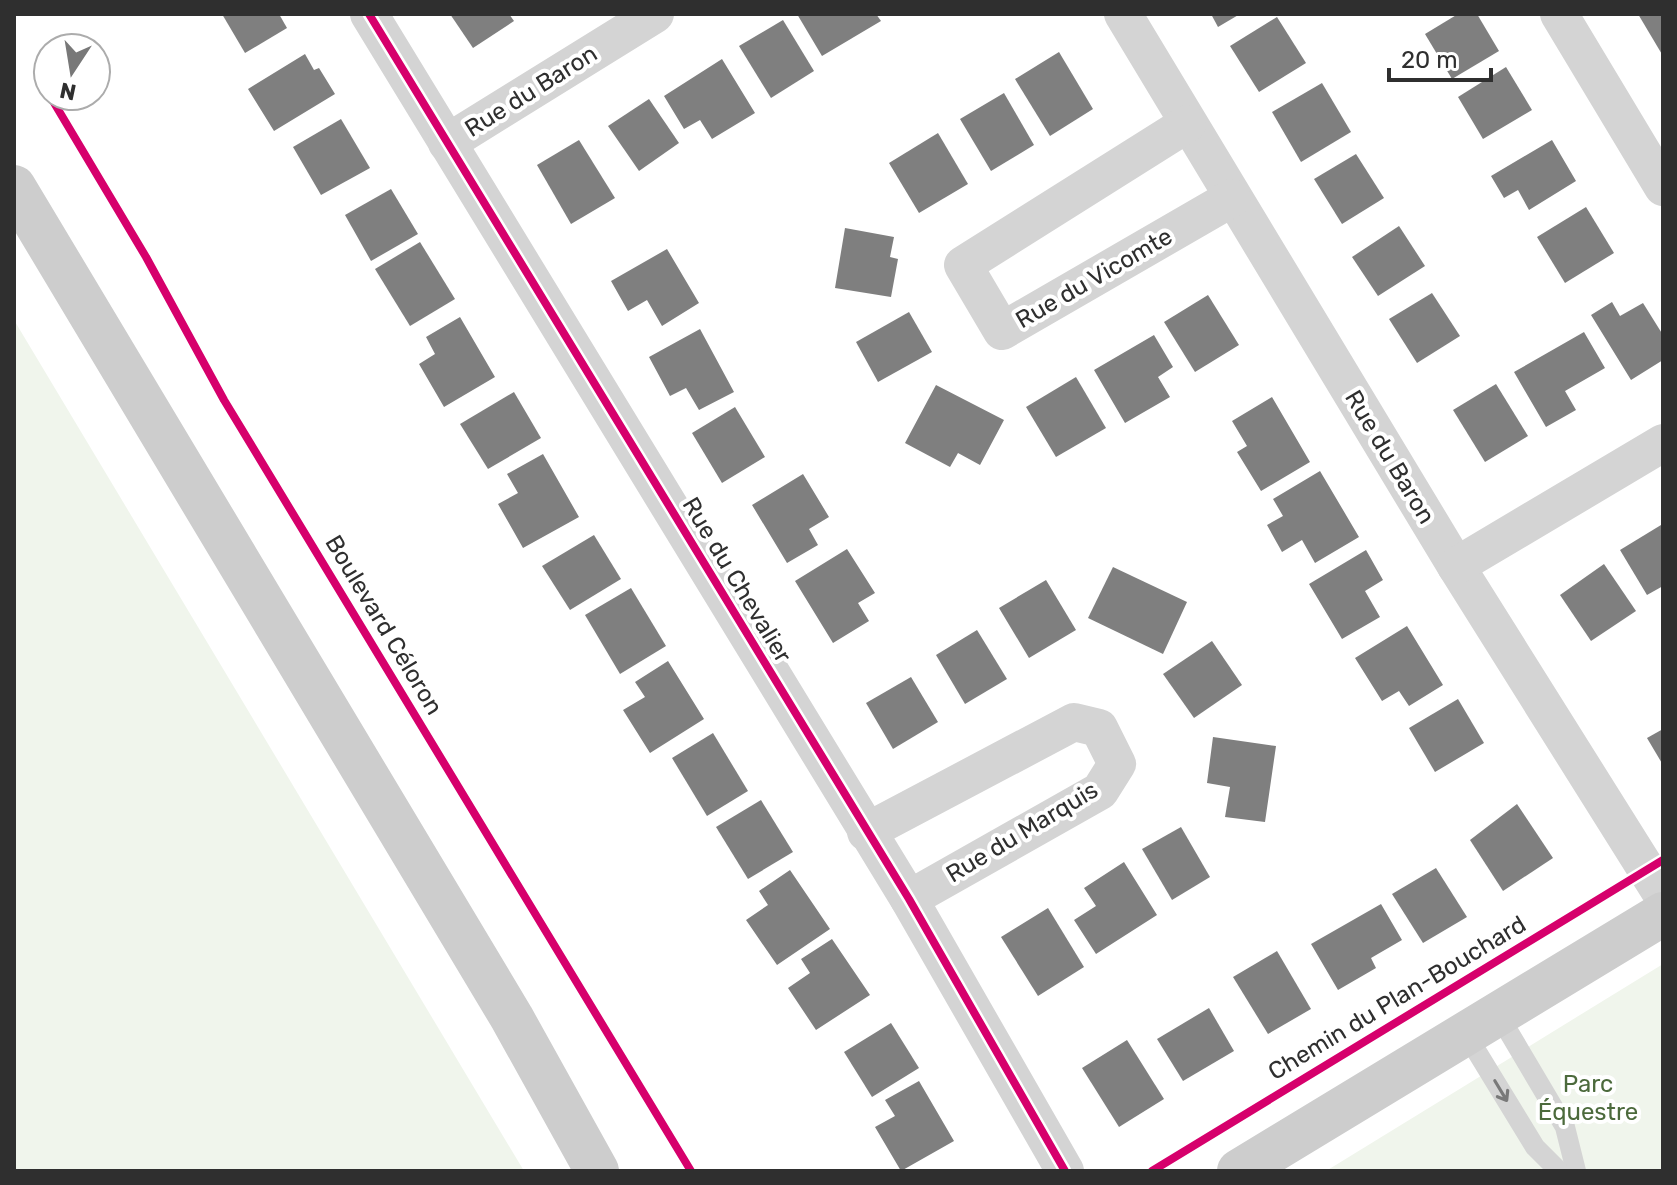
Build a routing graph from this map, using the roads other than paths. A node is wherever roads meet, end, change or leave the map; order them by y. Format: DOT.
graph roads {
  1 [pos="369,14"];
  2 [pos="655,14"];
  3 [pos="1123,14"];
  4 [pos="1559,14"];
  5 [pos="1187,124"];
  6 [pos="447,143"];
  7 [pos="14,187"];
  8 [pos="1663,187"];
  9 [pos="1232,198"];
  10 [pos="1663,443"];
  11 [pos="1456,566"];
  12 [pos="866,832"];
  13 [pos="1663,896"];
  14 [pos="909,899"];
  15 [pos="1663,914"];
  16 [pos="1482,1024"];
  17 [pos="597,1171"];
  18 [pos="1065,1171"];
  19 [pos="1239,1171"];
  20 [pos="1559,1171"];
  21 [pos="1576,1171"];
  1 -- 6 [label="street, Rue du Chevalier"];
  2 -- 6 [label="street, Rue du Baron"];
  3 -- 5 [label="street, Rue du Baron"];
  4 -- 8 [label="street"];
  5 -- 9 [label="street, Rue du Baron"];
  5 -- 9 [label="street, Rue du Vicomte"];
  6 -- 12 [label="street, Rue du Chevalier"];
  7 -- 17 [label="street"];
  9 -- 11 [label="street, Rue du Baron"];
  10 -- 11 [label="street"];
  11 -- 13 [label="street, Rue du Baron"];
  12 -- 14 [label="street, Rue du Chevalier"];
  12 -- 14 [label="street, Rue du Marquis"];
  14 -- 18 [label="street, Rue du Chevalier"];
  15 -- 16 [label="street"];
  16 -- 19 [label="street"];
  16 -- 20 [label="lane, one-way"];
  16 -- 21 [label="lane"];
}
